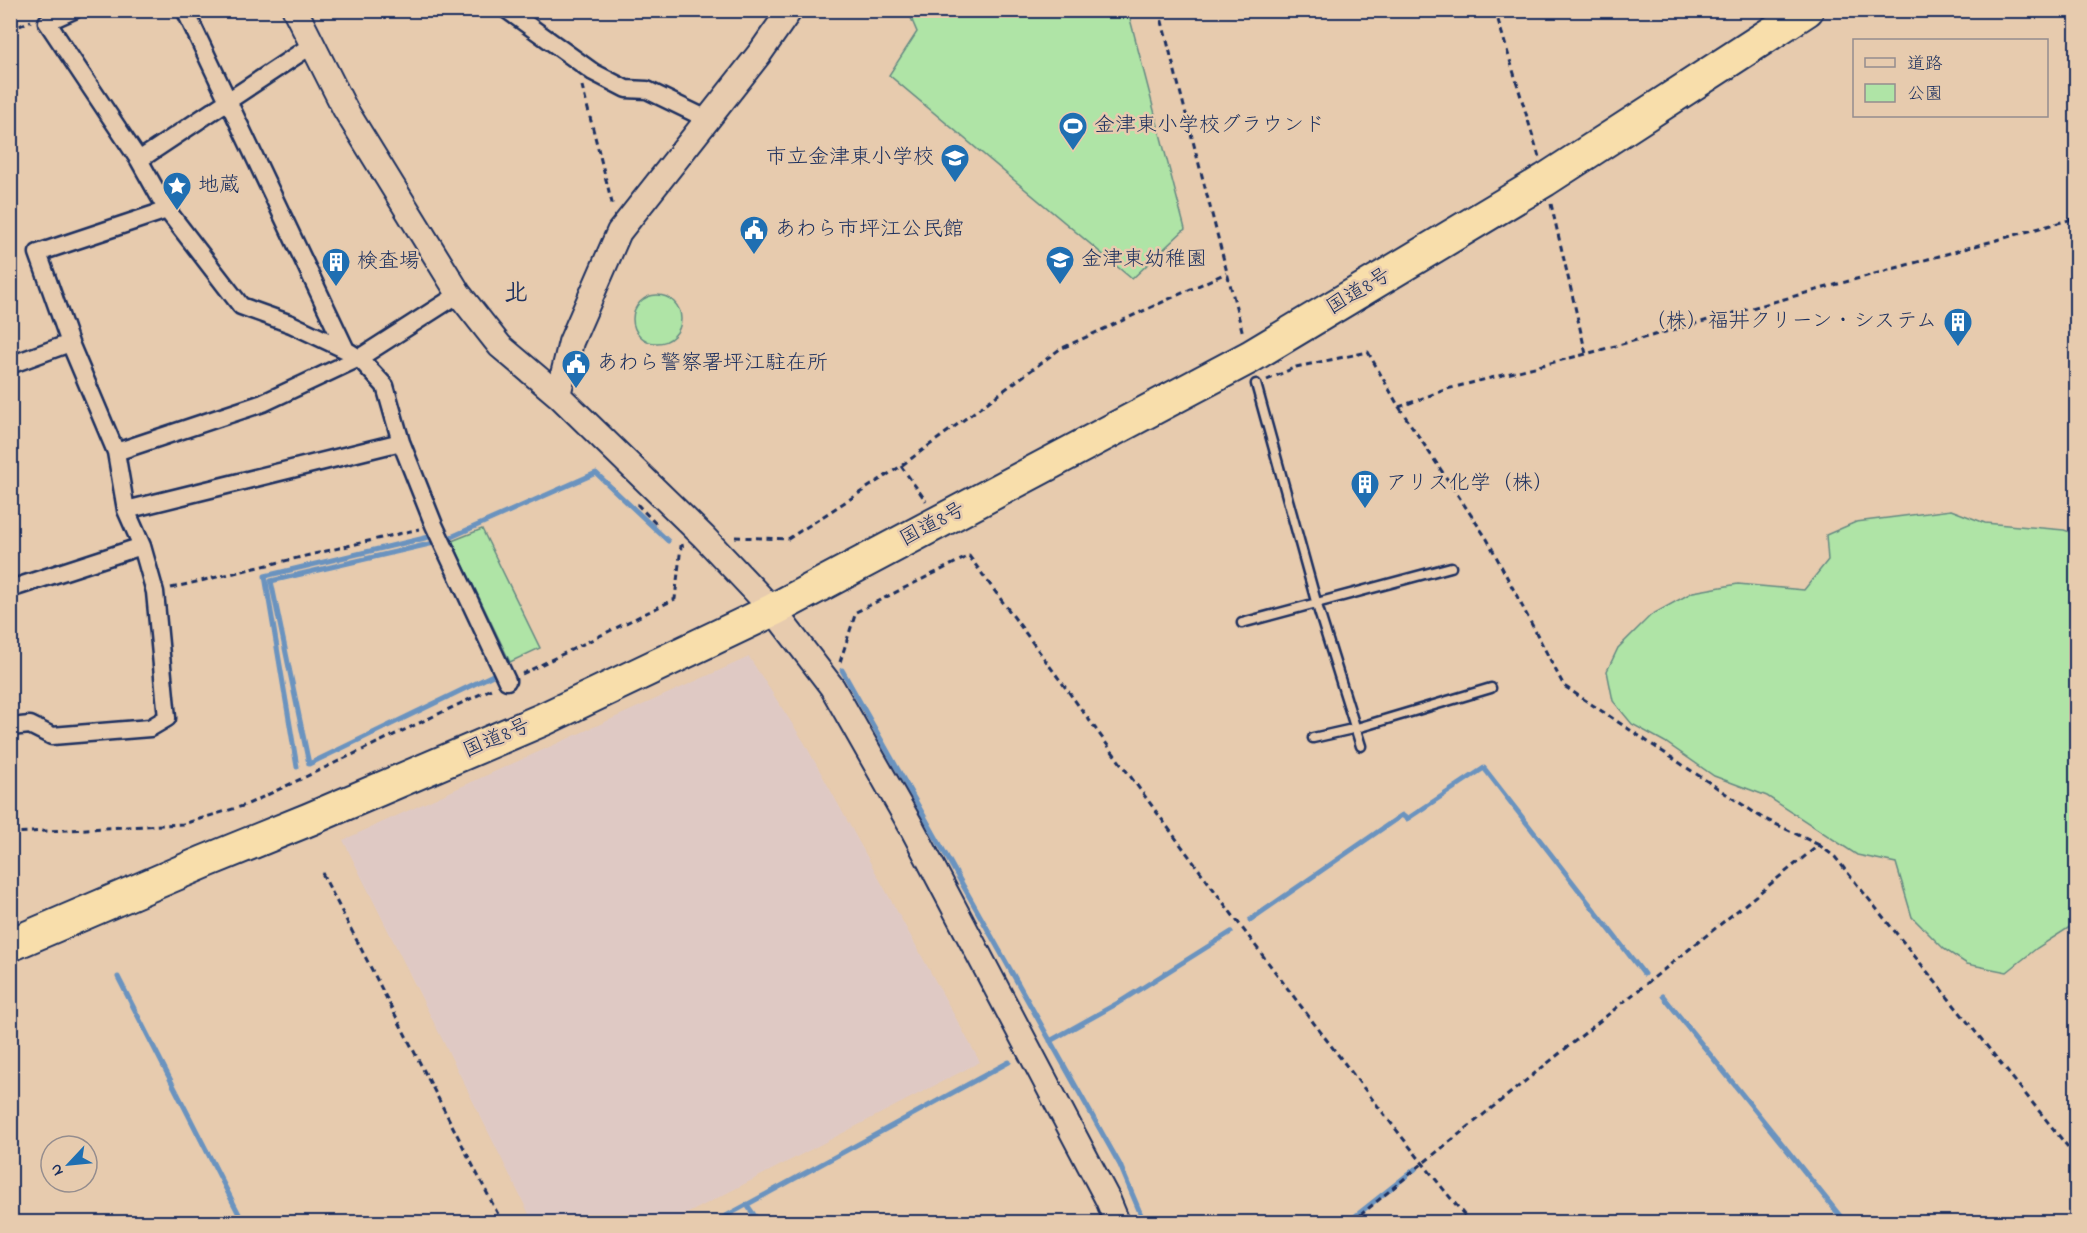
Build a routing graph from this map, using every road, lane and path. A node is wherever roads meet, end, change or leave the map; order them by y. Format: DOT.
graph roads {
  1 [pos="74,10"];
  2 [pos="185,10"];
  3 [pos="295,10"];
  4 [pos="507,10"];
  5 [pos="789,10"];
  6 [pos="1159,10"];
  7 [pos="1807,10"];
  8 [pos="312,45"];
  9 [pos="575,58"];
  10 [pos="228,100"];
  11 [pos="707,119"];
  12 [pos="139,160"];
  13 [pos="167,210"];
  14 [pos="2076,218"];
  15 [pos="620,232"];
  16 [pos="1227,273"];
  17 [pos="459,294"];
  18 [pos="70,343"];
  19 [pos="353,354"];
  20 [pos="10,365"];
  21 [pos="1253,371"];
  22 [pos="558,395"];
  23 [pos="1399,407"];
  24 [pos="401,442"];
  25 [pos="116,452"];
  26 [pos="901,466"];
  27 [pos="126,510"];
  28 [pos="941,521"];
  29 [pos="434,525"];
  30 [pos="704,537"];
  31 [pos="142,546"];
  32 [pos="1451,567"];
  33 [pos="10,589"];
  34 [pos="155,592"];
  35 [pos="1317,605"];
  36 [pos="773,610"];
  37 [pos="1242,623"];
  38 [pos="507,681"];
  39 [pos="832,687"];
  40 [pos="1491,688"];
  41 [pos="10,727"];
  42 [pos="1357,728"];
  43 [pos="1313,738"];
  44 [pos="1361,746"];
  45 [pos="10,833"];
  46 [pos="1818,845"];
  47 [pos="322,873"];
  48 [pos="10,945"];
  49 [pos="2076,1157"];
  50 [pos="1422,1164"];
  51 [pos="502,1222"];
  52 [pos="1117,1222"];
  53 [pos="1352,1222"];
  54 [pos="1470,1222"];
  1 -- 12 [label="street"];
  2 -- 10 [label="street"];
  3 -- 8 [label="street"];
  4 -- 9 [label="street"];
  5 -- 11 [label="street"];
  6 -- 16 [label="path"];
  7 -- 21 [label="highway, 国道8号"];
  8 -- 10 [label="street"];
  8 -- 17 [label="street"];
  9 -- 11 [label="street"];
  9 -- 15 [label="path"];
  10 -- 12 [label="street"];
  10 -- 19 [label="street"];
  11 -- 15 [label="street"];
  12 -- 13 [label="street"];
  13 -- 18 [label="street"];
  13 -- 19 [label="street"];
  14 -- 23 [label="path"];
  15 -- 22 [label="street"];
  16 -- 21 [label="path"];
  16 -- 26 [label="path"];
  17 -- 19 [label="street"];
  17 -- 22 [label="street"];
  18 -- 20 [label="street"];
  18 -- 25 [label="street"];
  19 -- 24 [label="street"];
  19 -- 25 [label="street"];
  21 -- 23 [label="path"];
  21 -- 28 [label="highway, 国道8号"];
  21 -- 35 [label="lane"];
  22 -- 30 [label="street"];
  23 -- 46 [label="path"];
  24 -- 27 [label="street"];
  24 -- 29 [label="street"];
  25 -- 27 [label="street"];
  26 -- 28 [label="path"];
  26 -- 30 [label="path"];
  27 -- 31 [label="street"];
  28 -- 36 [label="highway, 国道8号"];
  29 -- 34 [label="path"];
  29 -- 38 [label="street"];
  30 -- 36 [label="street"];
  30 -- 38 [label="path"];
  31 -- 33 [label="street"];
  31 -- 34 [label="street"];
  32 -- 35 [label="lane"];
  34 -- 41 [label="street"];
  35 -- 37 [label="lane"];
  35 -- 42 [label="lane"];
  36 -- 39 [label="street"];
  36 -- 48 [label="highway, 国道8号"];
  38 -- 45 [label="path"];
  39 -- 50 [label="path"];
  39 -- 52 [label="street"];
  40 -- 42 [label="lane"];
  42 -- 43 [label="lane"];
  42 -- 44 [label="lane"];
  46 -- 49 [label="path"];
  46 -- 50 [label="path"];
  47 -- 51 [label="path"];
  50 -- 53 [label="path"];
  50 -- 54 [label="path"];
}
